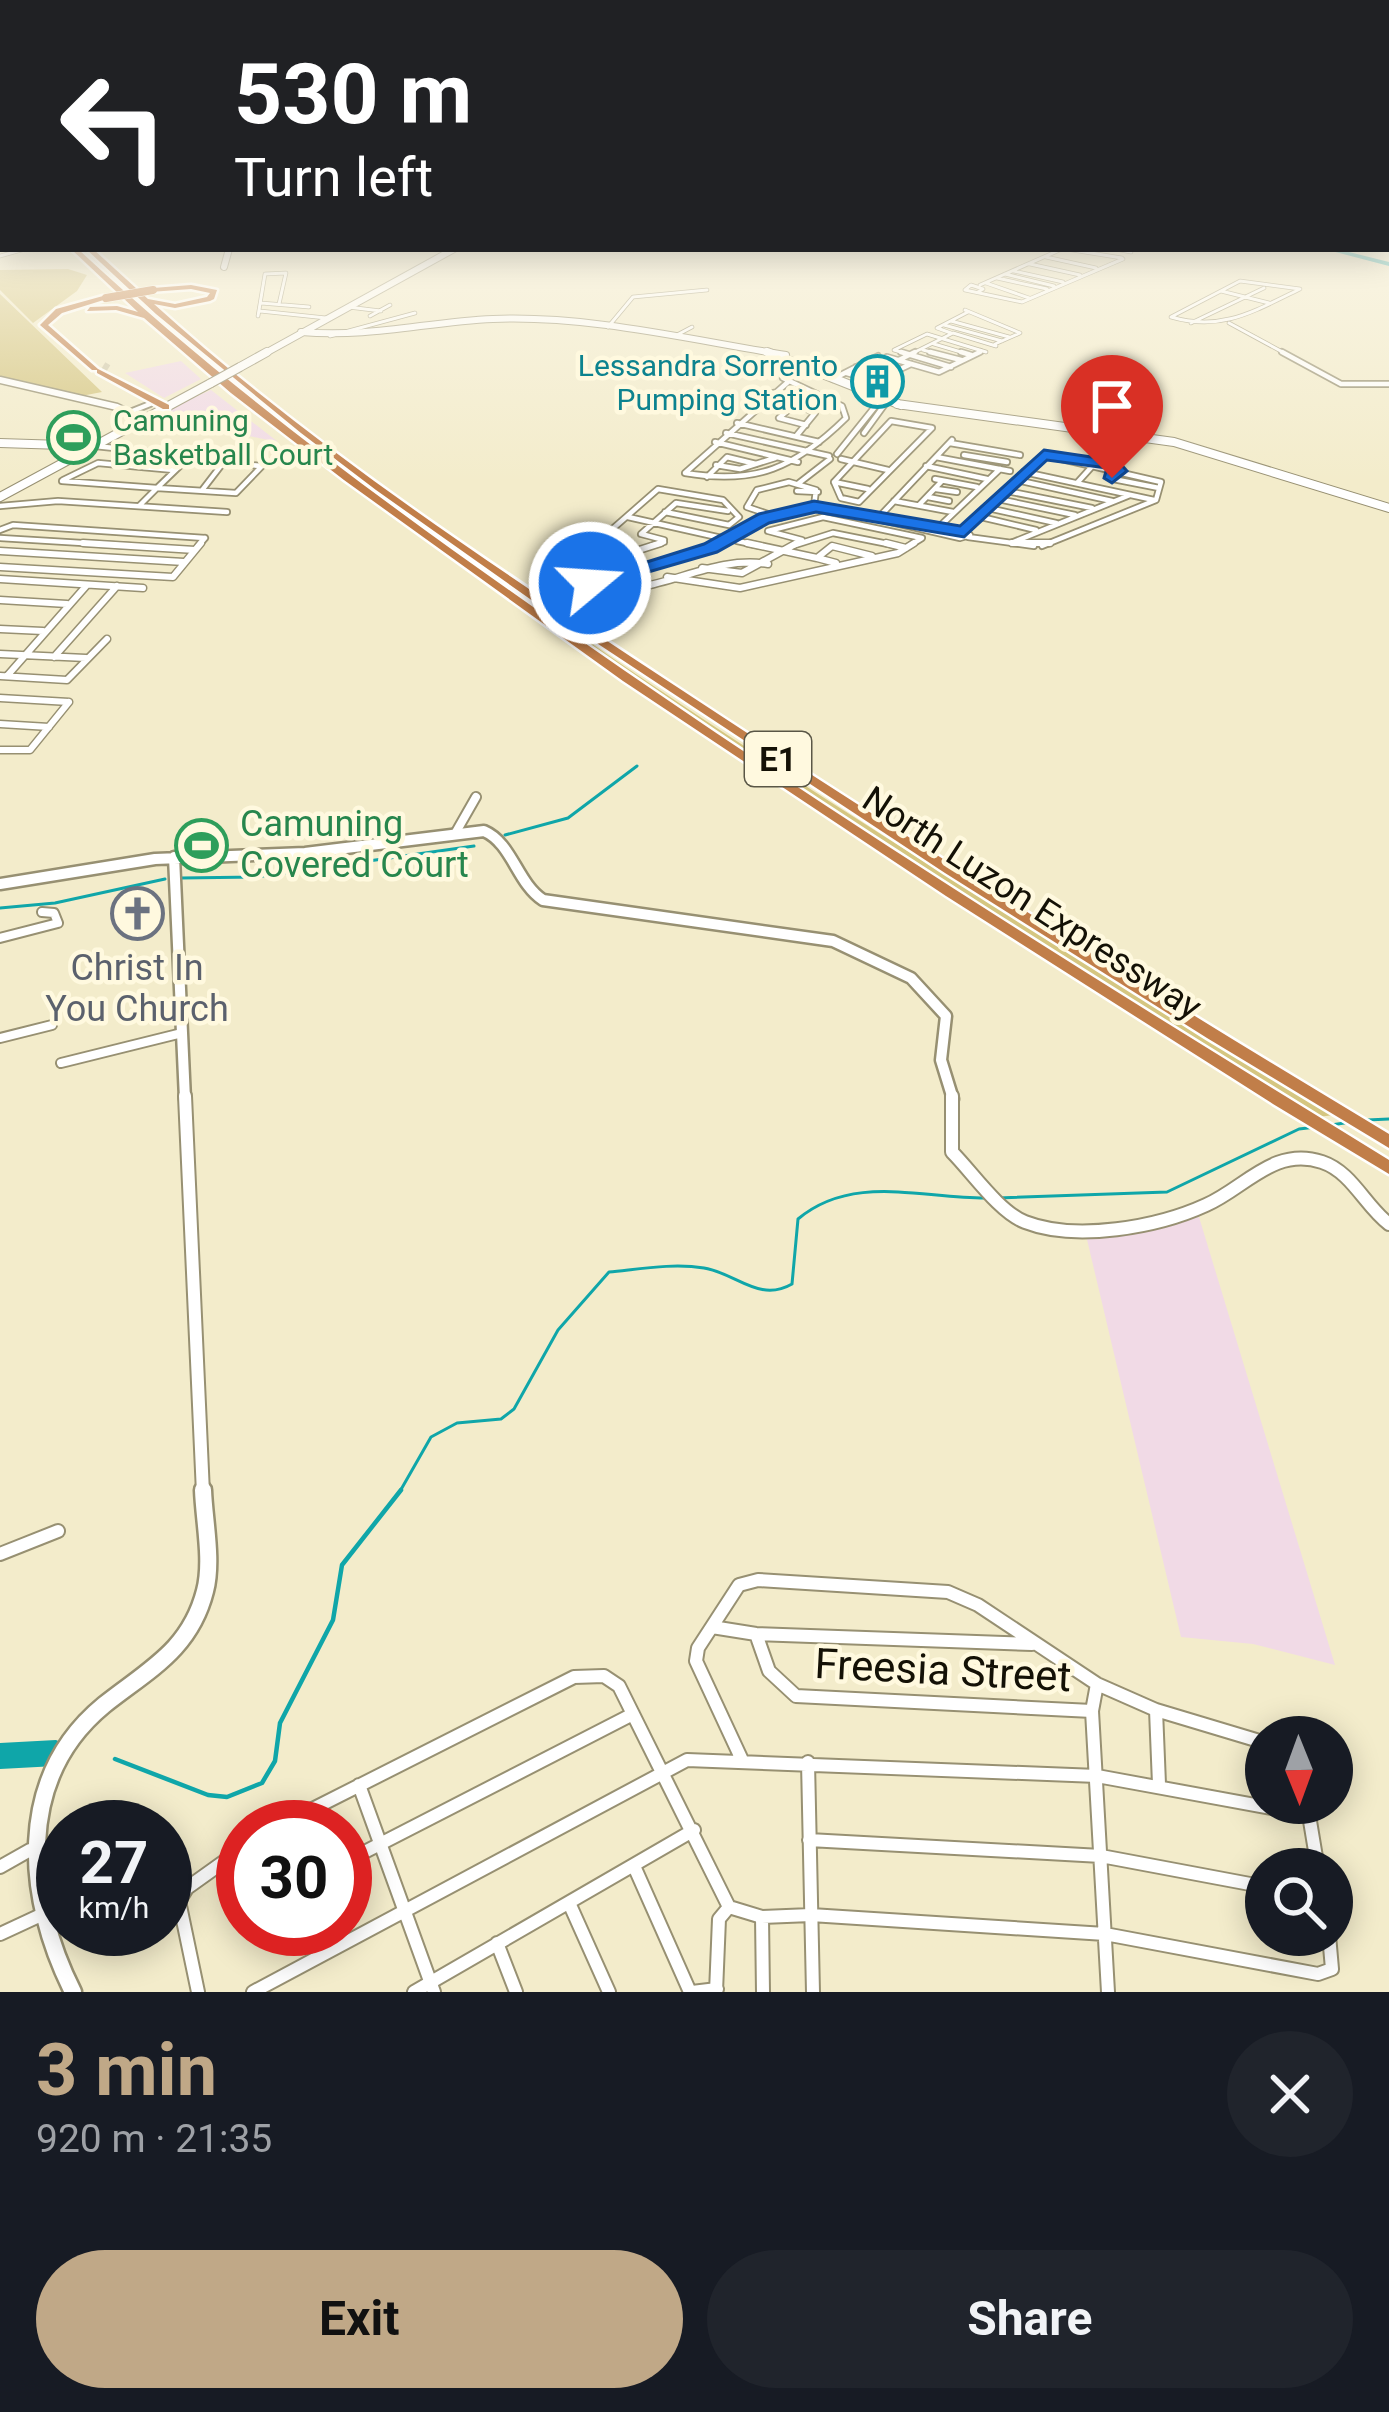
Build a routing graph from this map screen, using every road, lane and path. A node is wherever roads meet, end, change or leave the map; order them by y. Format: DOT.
graph roads {
  1 [pos="76,296"];
  2 [pos="118,296"];
  3 [pos="124,296"];
  4 [pos="140,296"];
  5 [pos="212,296"];
  6 [pos="262,296"];
  7 [pos="281,296"];
  8 [pos="368,296"];
  9 [pos="644,296"];
  10 [pos="1006,296"];
  11 [pos="1024,296"];
  12 [pos="1034,296"];
  13 [pos="1211,296"];
  14 [pos="1241,296"];
  15 [pos="1285,296"];
  16 [pos="1245,297"];
  17 [pos="1030,298"];
  18 [pos="210,299"];
  19 [pos="261,303"];
  20 [pos="1270,303"];
  21 [pos="279,304"];
  22 [pos="390,305"];
  23 [pos="1192,306"];
  24 [pos="346,307"];
  25 [pos="381,311"];
  26 [pos="1214,312"];
  27 [pos="401,313"];
  28 [pos="415,313"];
  29 [pos="302,315"];
  30 [pos="370,316"];
  31 [pos="326,318"];
  32 [pos="1239,318"];
  33 [pos="150,320"];
  34 [pos="388,322"];
  35 [pos="950,322"];
  36 [pos="1190,323"];
  37 [pos="1228,323"];
  38 [pos="1001,324"];
  39 [pos="608,327"];
  40 [pos="692,327"];
  41 [pos="47,330"];
  42 [pos="987,330"];
  43 [pos="301,332"];
  44 [pos="953,334"];
  45 [pos="977,334"];
  46 [pos="184,335"];
  47 [pos="330,336"];
  48 [pos="674,336"];
  49 [pos="968,338"];
  50 [pos="1011,338"];
  51 [pos="942,339"];
  52 [pos="1003,341"];
  53 [pos="932,344"];
  54 [pos="920,349"];
  55 [pos="910,354"];
  56 [pos="973,356"];
  57 [pos="898,360"];
  58 [pos="866,361"];
  59 [pos="962,361"];
  60 [pos="911,364"];
  61 [pos="856,367"];
  62 [pos="951,367"];
  63 [pos="898,370"];
  64 [pos="847,373"];
  65 [pos="887,375"];
  66 [pos="834,378"];
  67 [pos="0,380"];
  68 [pos="1389,384"];
  69 [pos="773,392"];
  70 [pos="796,403"];
  71 [pos="882,403"];
  72 [pos="160,404"];
  73 [pos="130,412"];
  74 [pos="141,420"];
  75 [pos="737,423"];
  76 [pos="807,425"];
  77 [pos="882,430"];
  78 [pos="726,433"];
  79 [pos="899,433"];
  80 [pos="796,436"];
  81 [pos="873,440"];
  82 [pos="715,442"];
  83 [pos="821,442"];
  84 [pos="0,443"];
  85 [pos="888,443"];
  86 [pos="95,446"];
  87 [pos="971,447"];
  88 [pos="152,452"];
  89 [pos="862,452"];
  90 [pos="811,453"];
  91 [pos="876,455"];
  92 [pos="776,457"];
  93 [pos="836,457"];
  94 [pos="934,457"];
  95 [pos="1069,458"];
  96 [pos="224,462"];
  97 [pos="800,462"];
  98 [pos="1096,462"];
  99 [pos="853,463"];
  100 [pos="1003,465"];
  101 [pos="925,466"];
  102 [pos="175,470"];
  103 [pos="890,470"];
  104 [pos="1010,471"];
  105 [pos="1024,472"];
  106 [pos="903,474"];
  107 [pos="706,477"];
  108 [pos="867,477"];
  109 [pos="916,477"];
  110 [pos="1052,477"];
  111 [pos="987,479"];
  112 [pos="1016,480"];
  113 [pos="880,481"];
  114 [pos="834,482"];
  115 [pos="1077,483"];
  116 [pos="160,487"];
  117 [pos="798,487"];
  118 [pos="979,487"];
  119 [pos="935,488"];
  120 [pos="202,490"];
  121 [pos="870,490"];
  122 [pos="1007,490"];
  123 [pos="957,493"];
  124 [pos="1130,494"];
  125 [pos="926,496"];
  126 [pos="998,499"];
  127 [pos="892,500"];
  128 [pos="1156,500"];
  129 [pos="949,501"];
  130 [pos="1114,501"];
  131 [pos="2,502"];
  132 [pos="919,505"];
  133 [pos="139,506"];
  134 [pos="814,506"];
  135 [pos="988,508"];
  136 [pos="1094,508"];
  137 [pos="1389,508"];
  138 [pos="226,512"];
  139 [pos="665,512"];
  140 [pos="731,512"];
  141 [pos="953,512"];
  142 [pos="1076,515"];
  143 [pos="755,516"];
  144 [pos="628,517"];
  145 [pos="739,517"];
  146 [pos="979,517"];
  147 [pos="765,518"];
  148 [pos="881,518"];
  149 [pos="652,523"];
  150 [pos="1057,523"];
  151 [pos="940,526"];
  152 [pos="747,529"];
  153 [pos="90,530"];
  154 [pos="1038,530"];
  155 [pos="0,534"];
  156 [pos="966,535"];
  157 [pos="731,540"];
  158 [pos="802,540"];
  159 [pos="78,542"];
  160 [pos="1010,544"];
  161 [pos="908,548"];
  162 [pos="0,550"];
  163 [pos="195,550"];
  164 [pos="789,551"];
  165 [pos="67,555"];
  166 [pos="817,557"];
  167 [pos="876,557"];
  168 [pos="185,562"];
  169 [pos="572,563"];
  170 [pos="770,564"];
  171 [pos="837,564"];
  172 [pos="0,567"];
  173 [pos="702,568"];
  174 [pos="52,571"];
  175 [pos="667,577"];
  176 [pos="0,579"];
  177 [pos="88,584"];
  178 [pos="118,585"];
  179 [pos="592,586"];
  180 [pos="143,587"];
  181 [pos="579,593"];
  182 [pos="0,600"];
  183 [pos="69,604"];
  184 [pos="0,628"];
  185 [pos="44,632"];
  186 [pos="106,639"];
  187 [pos="0,654"];
  188 [pos="25,655"];
  189 [pos="54,657"];
  190 [pos="88,658"];
  191 [pos="3,676"];
  192 [pos="0,698"];
  193 [pos="0,724"];
  194 [pos="49,727"];
  195 [pos="0,750"];
  196 [pos="476,796"];
  197 [pos="456,832"];
  198 [pos="174,857"];
  199 [pos="0,884"];
  200 [pos="42,912"];
  201 [pos="0,938"];
  202 [pos="52,1025"];
  203 [pos="184,1033"];
  204 [pos="0,1038"];
  205 [pos="61,1063"];
  206 [pos="1389,1142"];
  207 [pos="1389,1168"];
  208 [pos="1389,1225"];
  209 [pos="58,1531"];
  210 [pos="0,1554"];
  211 [pos="712,1627"];
  212 [pos="756,1634"];
  213 [pos="1034,1644"];
  214 [pos="1097,1684"];
  215 [pos="1156,1710"];
  216 [pos="1091,1711"];
  217 [pos="633,1714"];
  218 [pos="1245,1737"];
  219 [pos="742,1760"];
  220 [pos="808,1762"];
  221 [pos="664,1772"];
  222 [pos="1097,1776"];
  223 [pos="1160,1784"];
  224 [pos="359,1785"];
  225 [pos="1245,1798"];
  226 [pos="330,1800"];
  227 [pos="694,1830"];
  228 [pos="809,1840"];
  229 [pos="381,1841"];
  230 [pos="372,1846"];
  231 [pos="30,1850"];
  232 [pos="1101,1856"];
  233 [pos="634,1866"];
  234 [pos="0,1867"];
  235 [pos="216,1868"];
  236 [pos="1245,1883"];
  237 [pos="36,1885"];
  238 [pos="570,1904"];
  239 [pos="407,1907"];
  240 [pos="729,1907"];
  241 [pos="812,1915"];
  242 [pos="36,1917"];
  243 [pos="762,1918"];
  244 [pos="0,1934"];
  245 [pos="1105,1934"];
  246 [pos="497,1943"];
  247 [pos="53,1956"];
  248 [pos="1331,1956"];
  249 [pos="432,1987"];
  250 [pos="717,1990"];
  251 [pos="73,1992"];
  252 [pos="198,1992"];
  253 [pos="253,1992"];
  254 [pos="414,1992"];
  255 [pos="516,1992"];
  256 [pos="609,1992"];
  257 [pos="691,1992"];
  258 [pos="763,1992"];
  259 [pos="813,1992"];
  260 [pos="824,1992"];
  261 [pos="1108,1992"];
  1 -- 41 [label="highway"];
  2 -- 41 [label="highway, bridge"];
  3 -- 33 [label="highway, North Luzon Expressway / E1"];
  4 -- 18 [label="highway"];
  4 -- 46 [label="highway, North Luzon Expressway / E1"];
  5 -- 18 [label="highway, bridge"];
  6 -- 19 [label="street"];
  7 -- 21 [label="street"];
  8 -- 24 [label="main road"];
  9 -- 39 [label="street"];
  10 -- 17 [label="street"];
  11 -- 17 [label="street"];
  12 -- 17 [label="street"];
  13 -- 23 [label="street"];
  14 -- 16 [label="street"];
  15 -- 20 [label="street"];
  16 -- 20 [label="street"];
  16 -- 26 [label="street"];
  18 -- 46 [label="highway"];
  19 -- 21 [label="street"];
  19 -- 29 [label="street"];
  20 -- 32 [label="street"];
  21 -- 29 [label="street"];
  22 -- 25 [label="street"];
  23 -- 26 [label="street"];
  23 -- 36 [label="street"];
  24 -- 25 [label="street"];
  24 -- 31 [label="main road"];
  25 -- 30 [label="street"];
  26 -- 32 [label="street"];
  26 -- 36 [label="street"];
  27 -- 34 [label="street"];
  28 -- 34 [label="street"];
  29 -- 31 [label="street"];
  31 -- 43 [label="main road"];
  32 -- 37 [label="street"];
  33 -- 41 [label="highway"];
  33 -- 207 [label="highway, North Luzon Expressway / E1"];
  34 -- 47 [label="street"];
  35 -- 38 [label="street"];
  35 -- 42 [label="street"];
  35 -- 44 [label="street"];
  35 -- 45 [label="street"];
  36 -- 37 [label="street"];
  37 -- 68 [label="street"];
  38 -- 42 [label="street"];
  38 -- 50 [label="street"];
  39 -- 47 [label="main road"];
  39 -- 48 [label="main road"];
  40 -- 48 [label="street"];
  41 -- 72 [label="highway"];
  42 -- 45 [label="street"];
  42 -- 50 [label="street"];
  43 -- 47 [label="main road"];
  43 -- 72 [label="main road, bridge"];
  44 -- 49 [label="street"];
  44 -- 51 [label="street"];
  45 -- 49 [label="street"];
  45 -- 52 [label="street"];
  46 -- 206 [label="highway, North Luzon Expressway / E1"];
  48 -- 66 [label="main road"];
  49 -- 52 [label="street"];
  50 -- 52 [label="street"];
  51 -- 53 [label="street"];
  51 -- 55 [label="street"];
  51 -- 56 [label="street"];
  53 -- 54 [label="street"];
  53 -- 56 [label="street"];
  54 -- 55 [label="street"];
  54 -- 59 [label="street"];
  55 -- 57 [label="street"];
  55 -- 62 [label="street"];
  56 -- 59 [label="street"];
  57 -- 58 [label="street"];
  57 -- 60 [label="street"];
  58 -- 61 [label="street"];
  58 -- 63 [label="street"];
  59 -- 62 [label="street"];
  60 -- 62 [label="street"];
  60 -- 63 [label="street"];
  61 -- 64 [label="street"];
  61 -- 65 [label="street"];
  63 -- 65 [label="street"];
  64 -- 65 [label="street"];
  64 -- 66 [label="street"];
  66 -- 71 [label="main road"];
  67 -- 73 [label="street"];
  69 -- 70 [label="street"];
  69 -- 75 [label="street"];
  69 -- 83 [label="street"];
  70 -- 76 [label="street"];
  70 -- 76 [label="street"];
  71 -- 93 [label="street"];
  71 -- 137 [label="main road"];
  72 -- 73 [label="street"];
  72 -- 74 [label="main road"];
  72 -- 74 [label="main road"];
  73 -- 74 [label="street"];
  74 -- 86 [label="main road"];
  75 -- 78 [label="street"];
  75 -- 80 [label="street"];
  76 -- 80 [label="street"];
  77 -- 79 [label="street"];
  77 -- 81 [label="street"];
  77 -- 103 [label="street"];
  78 -- 82 [label="street"];
  78 -- 90 [label="street"];
  80 -- 83 [label="street"];
  81 -- 85 [label="street"];
  81 -- 89 [label="street"];
  82 -- 92 [label="street"];
  82 -- 107 [label="street"];
  83 -- 90 [label="street"];
  84 -- 86 [label="main road"];
  86 -- 88 [label="street"];
  86 -- 131 [label="main road"];
  87 -- 94 [label="street"];
  87 -- 100 [label="street"];
  87 -- 100 [label="street"];
  89 -- 91 [label="street"];
  89 -- 99 [label="street"];
  90 -- 93 [label="street"];
  90 -- 97 [label="street"];
  92 -- 97 [label="street"];
  92 -- 107 [label="street"];
  93 -- 99 [label="street"];
  93 -- 117 [label="street"];
  94 -- 100 [label="street"];
  94 -- 101 [label="street"];
  95 -- 98 [label="street"];
  95 -- 105 [label="street"];
  95 -- 110 [label="street"];
  96 -- 102 [label="street"];
  96 -- 120 [label="street"];
  96 -- 120 [label="street"];
  97 -- 107 [label="street"];
  98 -- 115 [label="street"];
  98 -- 128 [label="street"];
  99 -- 103 [label="street"];
  99 -- 114 [label="street"];
  100 -- 104 [label="street"];
  100 -- 111 [label="street"];
  101 -- 109 [label="street"];
  101 -- 111 [label="street"];
  102 -- 116 [label="street"];
  102 -- 116 [label="street"];
  103 -- 113 [label="street"];
  105 -- 110 [label="street"];
  105 -- 112 [label="street"];
  106 -- 109 [label="street"];
  108 -- 113 [label="street"];
  109 -- 127 [label="street"];
  110 -- 115 [label="street"];
  111 -- 118 [label="street"];
  112 -- 122 [label="street"];
  112 -- 130 [label="street"];
  113 -- 121 [label="street"];
  114 -- 121 [label="street"];
  114 -- 121 [label="street"];
  115 -- 124 [label="street"];
  116 -- 120 [label="street"];
  116 -- 133 [label="street"];
  117 -- 134 [label="street"];
  117 -- 143 [label="street"];
  118 -- 119 [label="street"];
  118 -- 141 [label="street"];
  119 -- 123 [label="street"];
  119 -- 125 [label="street"];
  122 -- 126 [label="street"];
  122 -- 136 [label="street"];
  124 -- 128 [label="street"];
  124 -- 130 [label="street"];
  125 -- 129 [label="street"];
  125 -- 132 [label="street"];
  126 -- 135 [label="street"];
  126 -- 142 [label="street"];
  127 -- 132 [label="street"];
  127 -- 148 [label="street"];
  128 -- 160 [label="street"];
  130 -- 136 [label="street"];
  131 -- 133 [label="street"];
  132 -- 141 [label="street"];
  133 -- 138 [label="street"];
  134 -- 147 [label="street"];
  134 -- 148 [label="street"];
  135 -- 146 [label="street"];
  135 -- 150 [label="street"];
  136 -- 142 [label="street"];
  139 -- 140 [label="street"];
  139 -- 145 [label="street"];
  139 -- 149 [label="street"];
  140 -- 144 [label="street"];
  140 -- 145 [label="street"];
  141 -- 151 [label="street"];
  142 -- 150 [label="street"];
  143 -- 145 [label="street"];
  143 -- 147 [label="street"];
  143 -- 152 [label="street"];
  144 -- 149 [label="street"];
  144 -- 169 [label="street"];
  146 -- 154 [label="street"];
  146 -- 156 [label="street"];
  147 -- 152 [label="street"];
  148 -- 156 [label="street"];
  149 -- 157 [label="street"];
  149 -- 169 [label="street"];
  150 -- 154 [label="street"];
  152 -- 157 [label="street"];
  153 -- 155 [label="street"];
  153 -- 159 [label="street"];
  153 -- 163 [label="street"];
  154 -- 160 [label="street"];
  155 -- 159 [label="street"];
  156 -- 160 [label="street"];
  157 -- 164 [label="street"];
  157 -- 179 [label="street"];
  158 -- 161 [label="street"];
  158 -- 161 [label="street"];
  158 -- 164 [label="street"];
  159 -- 163 [label="street"];
  159 -- 165 [label="street"];
  161 -- 167 [label="street"];
  162 -- 165 [label="street"];
  163 -- 168 [label="street"];
  164 -- 166 [label="street"];
  164 -- 170 [label="street"];
  165 -- 168 [label="street"];
  165 -- 174 [label="street"];
  166 -- 167 [label="street"];
  166 -- 171 [label="street"];
  167 -- 171 [label="street"];
  168 -- 174 [label="street"];
  169 -- 179 [label="street"];
  170 -- 173 [label="street"];
  170 -- 173 [label="street"];
  171 -- 175 [label="street"];
  172 -- 174 [label="street"];
  173 -- 175 [label="street"];
  175 -- 179 [label="street"];
  176 -- 177 [label="street"];
  177 -- 178 [label="street"];
  177 -- 183 [label="street"];
  178 -- 180 [label="street"];
  178 -- 189 [label="street"];
  179 -- 181 [label="street"];
  182 -- 183 [label="street"];
  183 -- 185 [label="street"];
  184 -- 185 [label="street"];
  185 -- 188 [label="street"];
  186 -- 190 [label="street"];
  187 -- 188 [label="street"];
  188 -- 189 [label="street"];
  188 -- 191 [label="street"];
  189 -- 190 [label="street"];
  190 -- 191 [label="street"];
  192 -- 194 [label="street"];
  193 -- 194 [label="street"];
  194 -- 195 [label="street"];
  196 -- 197 [label="street"];
  197 -- 198 [label="street"];
  197 -- 208 [label="street"];
  198 -- 199 [label="street"];
  198 -- 203 [label="street"];
  200 -- 201 [label="street"];
  202 -- 204 [label="street"];
  203 -- 205 [label="street"];
  203 -- 231 [label="street"];
  209 -- 210 [label="street"];
  211 -- 212 [label="street"];
  211 -- 213 [label="street"];
  211 -- 219 [label="street"];
  212 -- 213 [label="street"];
  212 -- 216 [label="street, Freesia Street"];
  213 -- 214 [label="street"];
  214 -- 215 [label="street"];
  214 -- 216 [label="street"];
  215 -- 218 [label="street"];
  215 -- 223 [label="street"];
  216 -- 222 [label="street"];
  217 -- 221 [label="street"];
  217 -- 224 [label="street"];
  217 -- 229 [label="street"];
  219 -- 220 [label="street"];
  219 -- 221 [label="street"];
  220 -- 222 [label="street"];
  220 -- 228 [label="street"];
  221 -- 227 [label="street"];
  221 -- 239 [label="street"];
  222 -- 223 [label="street"];
  222 -- 232 [label="street"];
  223 -- 225 [label="street"];
  224 -- 226 [label="street"];
  224 -- 229 [label="street"];
  227 -- 233 [label="street"];
  227 -- 240 [label="street"];
  228 -- 232 [label="street"];
  228 -- 241 [label="street"];
  229 -- 230 [label="street"];
  229 -- 239 [label="street"];
  231 -- 234 [label="street"];
  231 -- 237 [label="street"];
  232 -- 236 [label="street"];
  232 -- 245 [label="street"];
  233 -- 238 [label="street"];
  233 -- 257 [label="street"];
  235 -- 252 [label="street"];
  238 -- 246 [label="street"];
  238 -- 256 [label="street"];
  239 -- 249 [label="street"];
  239 -- 253 [label="street"];
  240 -- 243 [label="street"];
  240 -- 250 [label="street"];
  241 -- 243 [label="street"];
  241 -- 245 [label="street"];
  241 -- 259 [label="street"];
  242 -- 244 [label="street"];
  243 -- 258 [label="street"];
  245 -- 248 [label="street"];
  245 -- 261 [label="street"];
  246 -- 249 [label="street"];
  246 -- 255 [label="street"];
  247 -- 251 [label="street"];
  249 -- 254 [label="street"];
  250 -- 257 [label="street"];
  259 -- 260 [label="street"];
}
